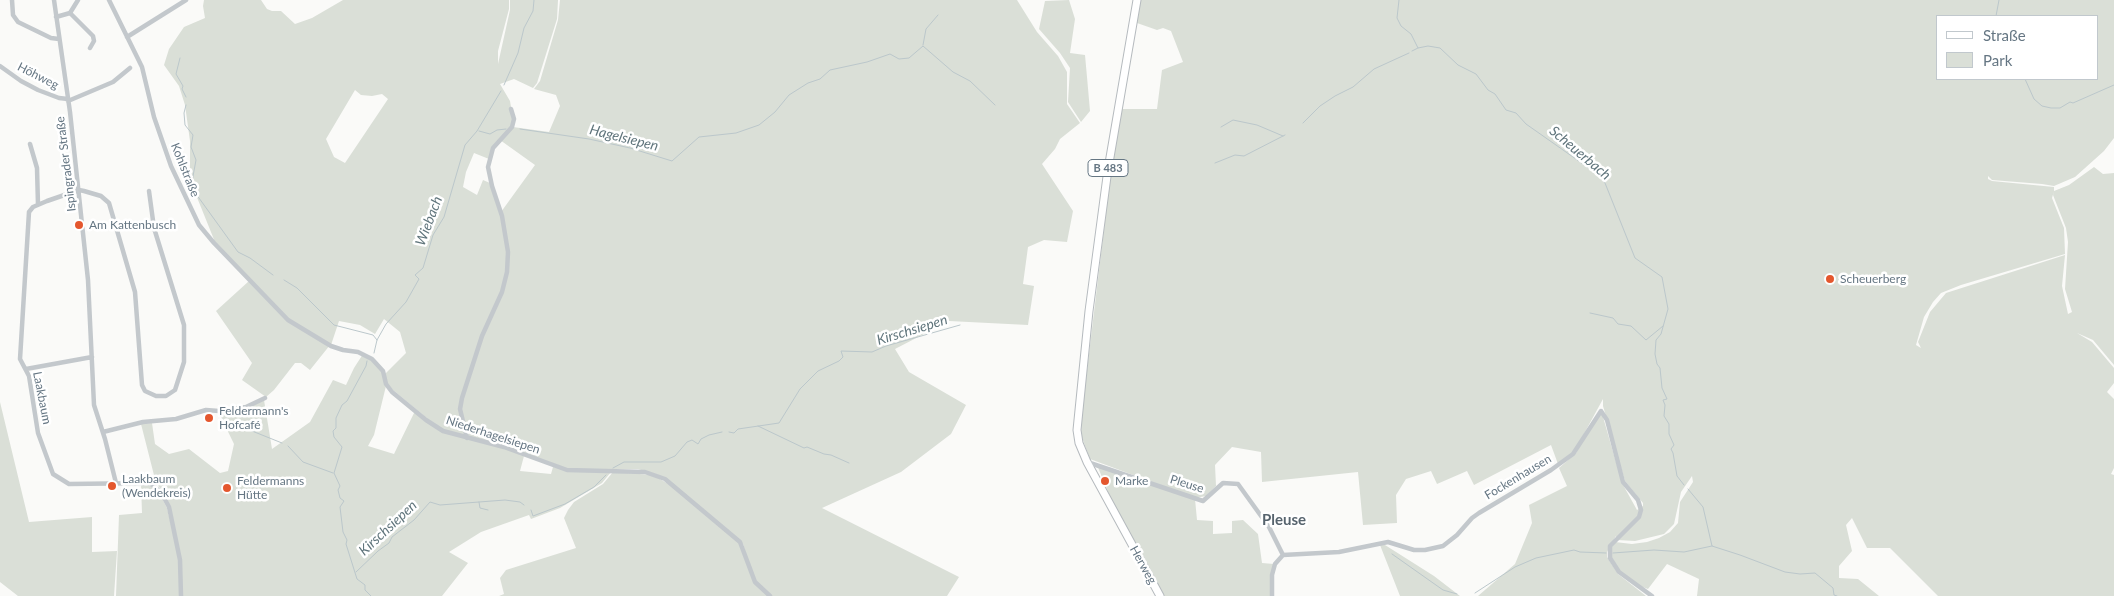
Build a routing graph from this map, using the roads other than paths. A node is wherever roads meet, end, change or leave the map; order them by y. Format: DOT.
graph roads {
  1 [pos="12,0"];
  2 [pos="54,0"];
  3 [pos="78,0"];
  4 [pos="109,0"];
  5 [pos="186,0"];
  6 [pos="1137,0"];
  7 [pos="70,13"];
  8 [pos="56,17"];
  9 [pos="127,37"];
  10 [pos="59,39"];
  11 [pos="90,48"];
  12 [pos="0,66"];
  13 [pos="130,68"];
  14 [pos="68,100"];
  15 [pos="511,109"];
  16 [pos="30,144"];
  17 [pos="79,190"];
  18 [pos="148,191"];
  19 [pos="38,205"];
  20 [pos="92,357"];
  21 [pos="369,357"];
  22 [pos="26,369"];
  23 [pos="266,398"];
  24 [pos="103,432"];
  25 [pos="467,438"];
  26 [pos="1087,462"];
  27 [pos="116,483"];
  28 [pos="1283,555"];
  29 [pos="181,596"];
  30 [pos="770,596"];
  31 [pos="1160,596"];
  32 [pos="1272,596"];
  33 [pos="1652,596"];
  1 -- 10 [label="street"];
  2 -- 8 [label="street, Ispingrader Straße"];
  3 -- 7 [label="street"];
  4 -- 9 [label="street, Kohlstraße"];
  5 -- 9 [label="street"];
  6 -- 26 [label="main road, B 483"];
  7 -- 8 [label="street"];
  7 -- 11 [label="street"];
  8 -- 10 [label="street, Ispingrader Straße"];
  9 -- 21 [label="street, Kohlstraße"];
  10 -- 14 [label="street, Ispingrader Straße"];
  12 -- 14 [label="street, Höhweg"];
  13 -- 14 [label="street"];
  14 -- 17 [label="street, Ispingrader Straße"];
  15 -- 25 [label="street"];
  16 -- 19 [label="street, Laakbaum"];
  17 -- 18 [label="street"];
  17 -- 19 [label="street"];
  17 -- 20 [label="street, Ispingrader Straße"];
  19 -- 22 [label="street, Laakbaum"];
  20 -- 22 [label="street"];
  20 -- 24 [label="street, Ispingrader Straße"];
  21 -- 25 [label="street, Niederhagelsiepen"];
  22 -- 27 [label="street, Laakbaum"];
  23 -- 24 [label="street"];
  24 -- 27 [label="street, Ispingrader Straße"];
  25 -- 30 [label="street, Niederhagelsiepen"];
  26 -- 28 [label="street, Pleuse"];
  26 -- 31 [label="main road, Herweg / B 483"];
  27 -- 29 [label="street"];
  28 -- 32 [label="street"];
  28 -- 33 [label="street, Fockenhausen"];
}
